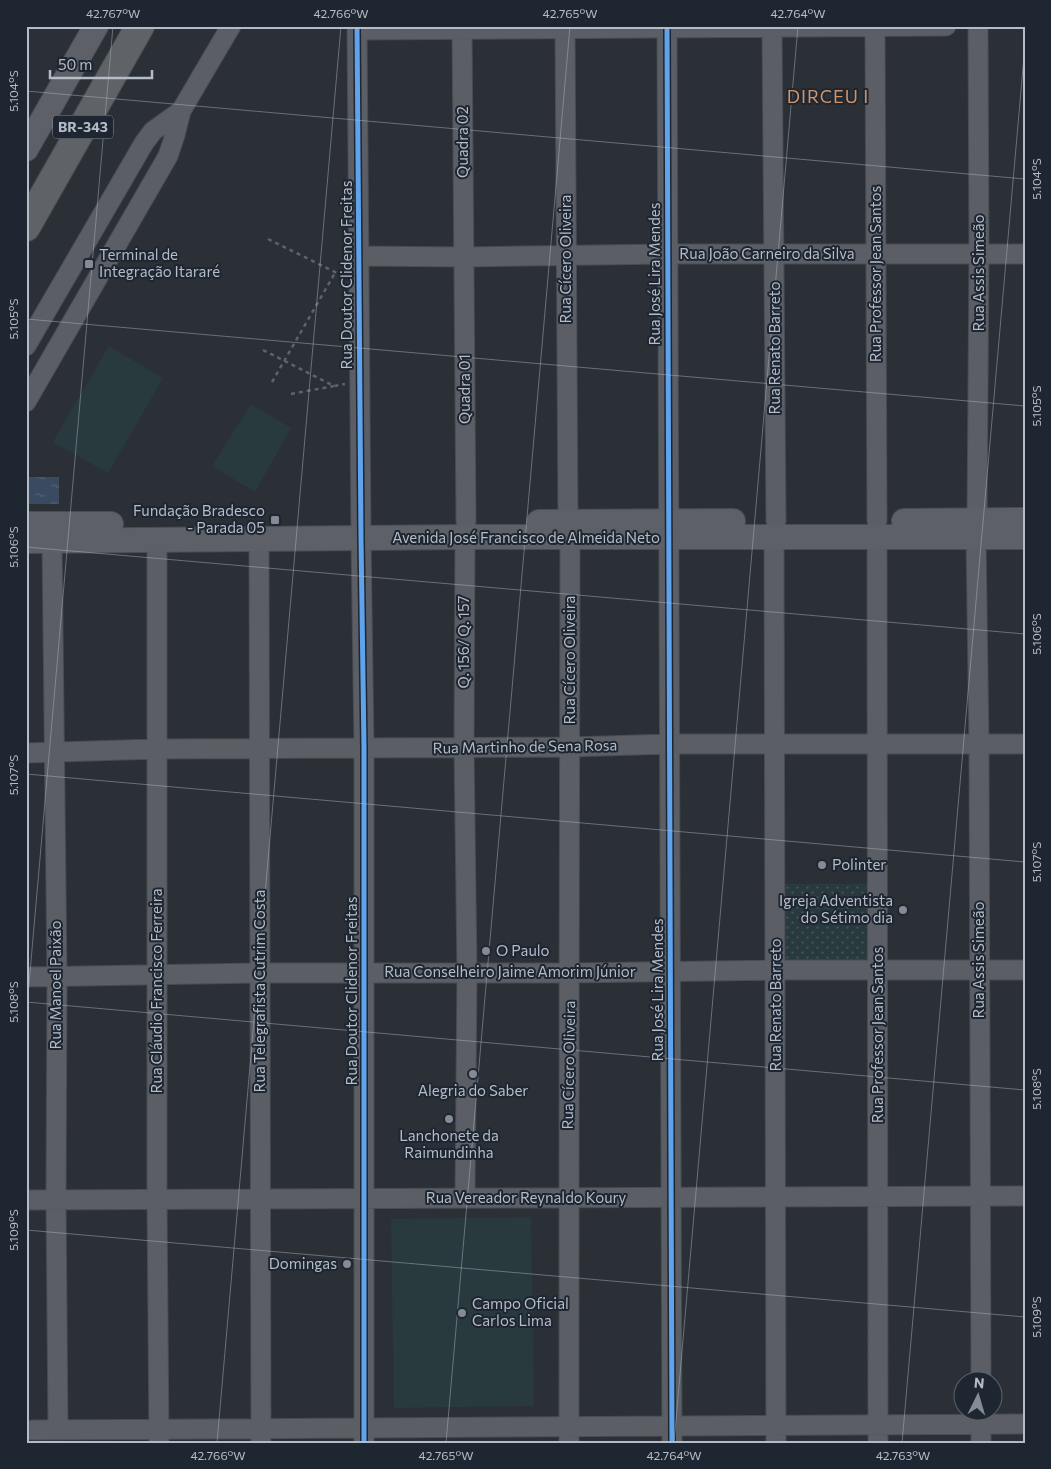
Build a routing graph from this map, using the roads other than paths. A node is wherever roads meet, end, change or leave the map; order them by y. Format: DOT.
graph roads {
  1 [pos="140,26"];
  2 [pos="231,26"];
  3 [pos="772,26"];
  4 [pos="875,26"];
  5 [pos="946,26"];
  6 [pos="978,26"];
  7 [pos="462,27"];
  8 [pos="565,27"];
  9 [pos="667,27"];
  10 [pos="357,28"];
  11 [pos="89,30"];
  12 [pos="182,111"];
  13 [pos="26,149"];
  14 [pos="26,227"];
  15 [pos="667,254"];
  16 [pos="774,254"];
  17 [pos="876,254"];
  18 [pos="979,254"];
  19 [pos="1025,254"];
  20 [pos="359,256"];
  21 [pos="565,256"];
  22 [pos="464,257"];
  23 [pos="26,346"];
  24 [pos="26,402"];
  25 [pos="1025,520"];
  26 [pos="26,524"];
  27 [pos="669,529"];
  28 [pos="775,529"];
  29 [pos="877,529"];
  30 [pos="977,529"];
  31 [pos="465,530"];
  32 [pos="569,530"];
  33 [pos="360,531"];
  34 [pos="1025,537"];
  35 [pos="259,539"];
  36 [pos="156,540"];
  37 [pos="26,541"];
  38 [pos="52,541"];
  39 [pos="670,744"];
  40 [pos="775,744"];
  41 [pos="1025,744"];
  42 [pos="877,745"];
  43 [pos="979,745"];
  44 [pos="464,747"];
  45 [pos="570,747"];
  46 [pos="260,748"];
  47 [pos="364,748"];
  48 [pos="156,749"];
  49 [pos="26,753"];
  50 [pos="54,753"];
  51 [pos="670,970"];
  52 [pos="776,970"];
  53 [pos="980,970"];
  54 [pos="1025,970"];
  55 [pos="878,971"];
  56 [pos="467,972"];
  57 [pos="260,973"];
  58 [pos="364,973"];
  59 [pos="570,973"];
  60 [pos="158,974"];
  61 [pos="26,976"];
  62 [pos="57,976"];
  63 [pos="878,1196"];
  64 [pos="980,1196"];
  65 [pos="1025,1196"];
  66 [pos="671,1197"];
  67 [pos="776,1197"];
  68 [pos="465,1198"];
  69 [pos="568,1198"];
  70 [pos="260,1199"];
  71 [pos="364,1199"];
  72 [pos="26,1200"];
  73 [pos="56,1200"];
  74 [pos="157,1200"];
  75 [pos="981,1372"];
  76 [pos="1025,1424"];
  77 [pos="981,1426"];
  78 [pos="32,1429"];
  79 [pos="58,1430"];
  80 [pos="672,1434"];
  81 [pos="776,1434"];
  82 [pos="878,1434"];
  83 [pos="364,1435"];
  84 [pos="464,1435"];
  85 [pos="569,1435"];
  86 [pos="159,1436"];
  87 [pos="261,1436"];
  1 -- 14 [label="highway, BR-343"];
  2 -- 12 [label="street"];
  3 -- 4 [label="street"];
  3 -- 9 [label="street"];
  3 -- 16 [label="street, Rua Renato Barreto"];
  4 -- 5 [label="street"];
  4 -- 17 [label="street, Rua Professor Jean Santos"];
  6 -- 18 [label="street, Rua Assis Simeão"];
  7 -- 8 [label="street"];
  7 -- 10 [label="street"];
  7 -- 22 [label="street, Quadra 02"];
  8 -- 9 [label="street"];
  8 -- 21 [label="street, Rua Cícero Oliveira"];
  9 -- 15 [label="street, Rua José Lira Mendes"];
  10 -- 20 [label="street, Rua Doutor Clidenor Freitas"];
  11 -- 13 [label="main road"];
  12 -- 23 [label="street"];
  12 -- 24 [label="street"];
  15 -- 16 [label="street, Rua João Carneiro da Silva"];
  15 -- 21 [label="street, Rua João Carneiro da Silva"];
  15 -- 27 [label="street, Rua José Lira Mendes"];
  16 -- 17 [label="street, Rua João Carneiro da Silva"];
  16 -- 28 [label="street, Rua Renato Barreto"];
  17 -- 18 [label="street, Rua João Carneiro da Silva"];
  17 -- 29 [label="street, Rua Professor Jean Santos"];
  18 -- 19 [label="street, Rua João Carneiro da Silva"];
  18 -- 30 [label="street, Rua Assis Simeão"];
  20 -- 22 [label="street, Rua João Carneiro da Silva"];
  20 -- 33 [label="street, Rua Doutor Clidenor Freitas"];
  21 -- 22 [label="street, Rua João Carneiro da Silva"];
  21 -- 32 [label="street, Rua Cícero Oliveira"];
  22 -- 31 [label="street, Quadra 01"];
  25 -- 30 [label="main road, Avenida José Francisco de Almeida Neto"];
  26 -- 33 [label="main road, Avenida José Francisco de Almeida Neto"];
  27 -- 28 [label="main road, Avenida José Francisco de Almeida Neto"];
  27 -- 32 [label="main road, Avenida José Francisco de Almeida Neto"];
  27 -- 39 [label="street, Rua José Lira Mendes"];
  28 -- 29 [label="main road, Avenida José Francisco de Almeida Neto"];
  28 -- 40 [label="street, Rua Renato Barreto"];
  29 -- 30 [label="main road, Avenida José Francisco de Almeida Neto"];
  29 -- 42 [label="street, Rua Professor Jean Santos"];
  30 -- 34 [label="main road, Avenida José Francisco de Almeida Neto"];
  30 -- 43 [label="street, Rua Assis Simeão"];
  31 -- 32 [label="main road, Avenida José Francisco de Almeida Neto"];
  31 -- 33 [label="main road, Avenida José Francisco de Almeida Neto"];
  31 -- 44 [label="street, Q. 156/ Q. 157"];
  32 -- 45 [label="street, Rua Cícero Oliveira"];
  33 -- 35 [label="main road, Avenida José Francisco de Almeida Neto"];
  33 -- 47 [label="street, Rua Doutor Clidenor Freitas"];
  35 -- 36 [label="main road, Avenida José Francisco de Almeida Neto"];
  35 -- 46 [label="street, Rua Telegrafista Cutrim Costa"];
  36 -- 38 [label="main road, Avenida José Francisco de Almeida Neto"];
  36 -- 48 [label="street, Rua Cláudio Francisco Ferreira"];
  37 -- 38 [label="main road, Avenida José Francisco de Almeida Neto"];
  38 -- 50 [label="street, Rua Manoel Paixão"];
  39 -- 40 [label="street, Rua Martinho de Sena Rosa"];
  39 -- 45 [label="street, Rua Martinho de Sena Rosa"];
  39 -- 51 [label="street, Rua José Lira Mendes"];
  40 -- 42 [label="street, Rua Martinho de Sena Rosa"];
  40 -- 52 [label="street, Rua Renato Barreto"];
  41 -- 43 [label="street, Rua Martinho de Sena Rosa"];
  42 -- 43 [label="street, Rua Martinho de Sena Rosa"];
  42 -- 55 [label="street, Rua Professor Jean Santos"];
  43 -- 53 [label="street, Rua Assis Simeão"];
  44 -- 45 [label="street, Rua Martinho de Sena Rosa"];
  44 -- 47 [label="street, Rua Martinho de Sena Rosa"];
  44 -- 56 [label="street, Q. 156/ Q. 157"];
  45 -- 59 [label="street, Rua Cícero Oliveira"];
  46 -- 47 [label="street, Rua Martinho de Sena Rosa"];
  46 -- 48 [label="street, Rua Martinho de Sena Rosa"];
  46 -- 57 [label="street, Rua Telegrafista Cutrim Costa"];
  47 -- 58 [label="street, Rua Doutor Clidenor Freitas"];
  48 -- 50 [label="street, Rua Martinho de Sena Rosa"];
  48 -- 60 [label="street, Rua Cláudio Francisco Ferreira"];
  49 -- 50 [label="street, Rua Martinho de Sena Rosa"];
  50 -- 62 [label="street, Rua Manoel Paixão"];
  51 -- 52 [label="street, Rua Conselheiro Jaime Amorim Júnior"];
  51 -- 59 [label="street, Rua Conselheiro Jaime Amorim Júnior"];
  51 -- 66 [label="street, Rua José Lira Mendes"];
  52 -- 55 [label="street, Rua Conselheiro Jaime Amorim Júnior"];
  52 -- 67 [label="street, Rua Renato Barreto"];
  53 -- 54 [label="street, Rua Conselheiro Jaime Amorim Júnior"];
  53 -- 55 [label="street, Rua Conselheiro Jaime Amorim Júnior"];
  53 -- 64 [label="street, Rua Assis Simeão"];
  55 -- 63 [label="street, Rua Professor Jean Santos"];
  56 -- 58 [label="street, Rua Conselheiro Jaime Amorim Júnior"];
  56 -- 59 [label="street, Rua Conselheiro Jaime Amorim Júnior"];
  56 -- 68 [label="street, Q. 156/ Q. 157"];
  57 -- 58 [label="street, Rua Conselheiro Jaime Amorim Júnior"];
  57 -- 60 [label="street, Rua Conselheiro Jaime Amorim Júnior"];
  57 -- 70 [label="street, Rua Telegrafista Cutrim Costa"];
  58 -- 71 [label="street, Rua Doutor Clidenor Freitas"];
  59 -- 69 [label="street, Rua Cícero Oliveira"];
  60 -- 62 [label="street, Rua Conselheiro Jaime Amorim Júnior"];
  60 -- 74 [label="street, Rua Cláudio Francisco Ferreira"];
  61 -- 62 [label="street, Rua Conselheiro Jaime Amorim Júnior"];
  62 -- 73 [label="street, Rua Manoel Paixão"];
  63 -- 64 [label="street, Rua Vereador Reynaldo Koury"];
  63 -- 67 [label="street, Rua Vereador Reynaldo Koury"];
  63 -- 82 [label="street, Rua Professor Jean Santos"];
  64 -- 65 [label="street, Rua Vereador Reynaldo Koury"];
  64 -- 75 [label="street, Rua Assis Simeão"];
  66 -- 67 [label="street, Rua Vereador Reynaldo Koury"];
  66 -- 69 [label="street, Rua Vereador Reynaldo Koury"];
  66 -- 80 [label="street, Rua José Lira Mendes"];
  67 -- 81 [label="street, Rua Renato Barreto"];
  68 -- 69 [label="street, Rua Vereador Reynaldo Koury"];
  68 -- 71 [label="street, Rua Vereador Reynaldo Koury"];
  69 -- 85 [label="street, Rua Cícero Oliveira"];
  70 -- 71 [label="street, Rua Vereador Reynaldo Koury"];
  70 -- 74 [label="street, Rua Vereador Reynaldo Koury"];
  70 -- 87 [label="street, Rua Telegrafista Cutrim Costa"];
  71 -- 83 [label="street, Rua Doutor Clidenor Freitas"];
  72 -- 73 [label="street, Rua Vereador Reynaldo Koury"];
  73 -- 74 [label="street, Rua Vereador Reynaldo Koury"];
  73 -- 79 [label="street, Rua Manoel Paixão"];
  74 -- 86 [label="street, Rua Cláudio Francisco Ferreira"];
  76 -- 77 [label="street"];
  77 -- 82 [label="street"];
  78 -- 79 [label="street"];
  79 -- 86 [label="street"];
  80 -- 81 [label="street"];
  80 -- 85 [label="street"];
  81 -- 82 [label="street"];
  83 -- 84 [label="street"];
  83 -- 87 [label="street"];
  84 -- 85 [label="street"];
  86 -- 87 [label="street"];
}
